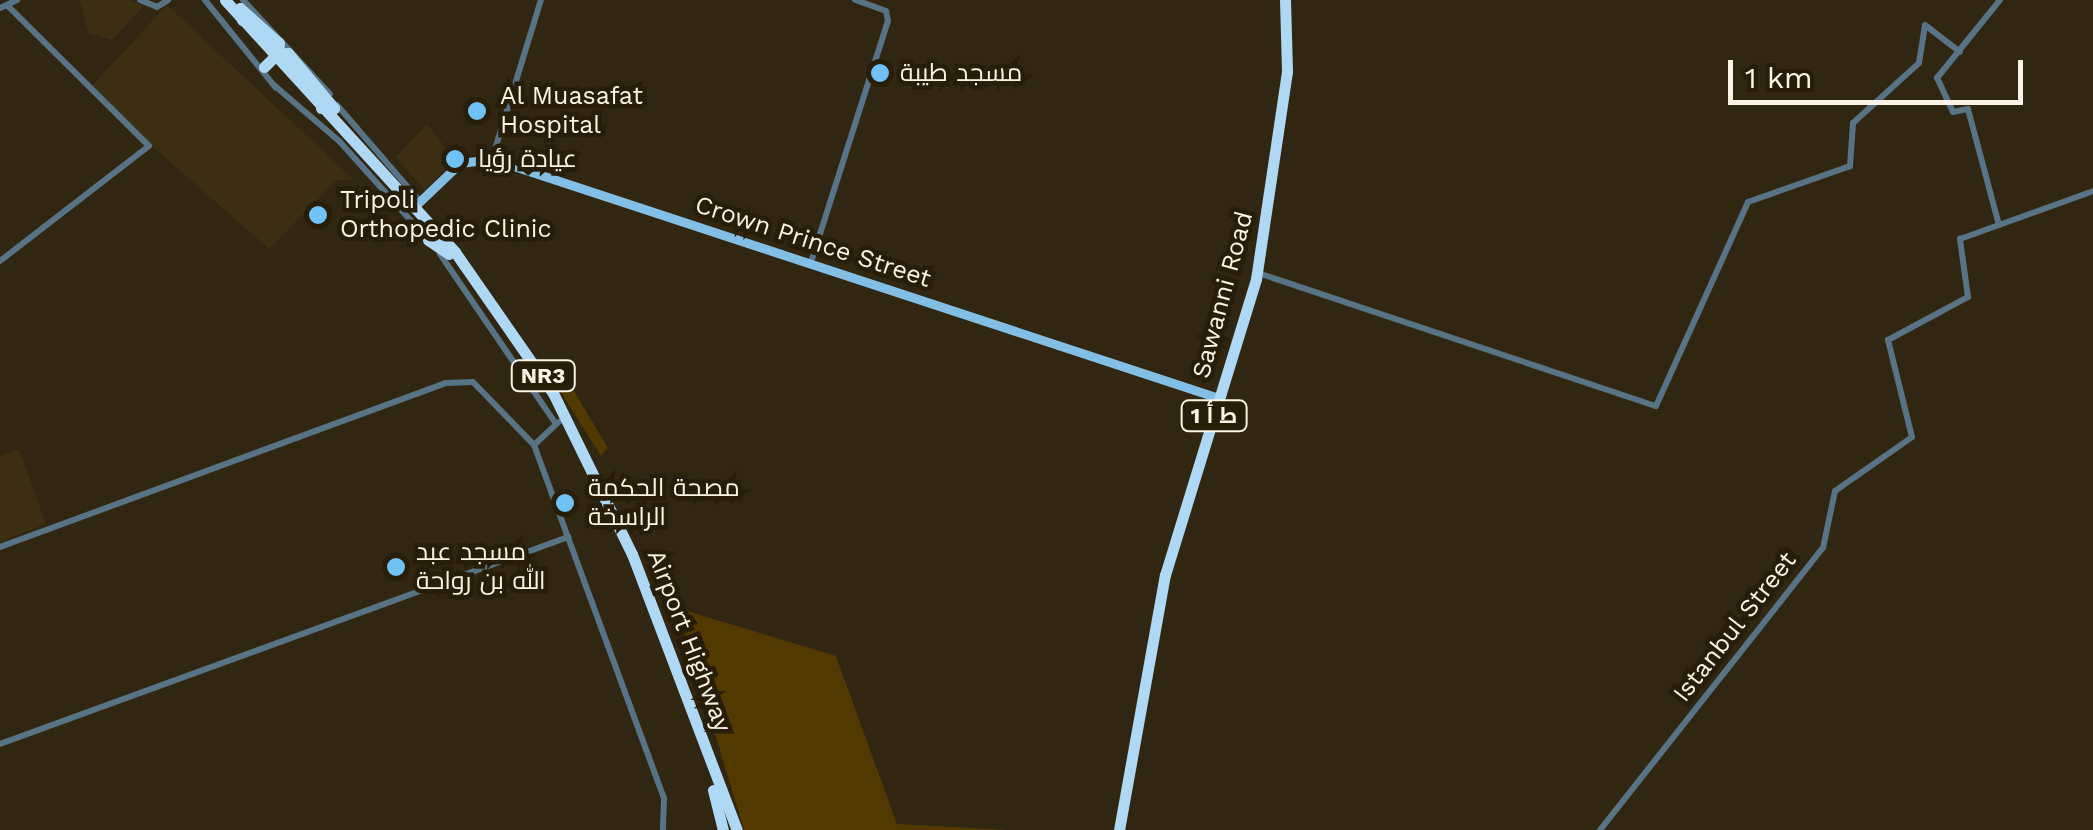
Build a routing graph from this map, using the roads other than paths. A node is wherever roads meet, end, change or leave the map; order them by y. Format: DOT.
graph roads {
  1 [pos="17,0"];
  2 [pos="140,0"];
  3 [pos="168,0"];
  4 [pos="243,0"];
  5 [pos="541,0"];
  6 [pos="855,0"];
  7 [pos="1287,0"];
  8 [pos="2000,0"];
  9 [pos="214,1"];
  10 [pos="3,7"];
  11 [pos="259,43"];
  12 [pos="1960,52"];
  13 [pos="278,54"];
  14 [pos="261,69"];
  15 [pos="321,108"];
  16 [pos="492,160"];
  17 [pos="2093,191"];
  18 [pos="417,203"];
  19 [pos="1999,224"];
  20 [pos="425,232"];
  21 [pos="449,254"];
  22 [pos="0,261"];
  23 [pos="812,262"];
  24 [pos="1262,281"];
  25 [pos="1219,392"];
  26 [pos="559,422"];
  27 [pos="534,445"];
  28 [pos="568,537"];
  29 [pos="0,546"];
  30 [pos="1168,578"];
  31 [pos="0,744"];
  32 [pos="663,830"];
  33 [pos="723,830"];
  34 [pos="737,830"];
  35 [pos="1122,830"];
  36 [pos="1600,830"];
  1 -- 10 [label="street"];
  2 -- 3 [label="street"];
  4 -- 15 [label="street"];
  5 -- 16 [label="street"];
  6 -- 23 [label="street"];
  7 -- 24 [label="highway, Sawanni Road / ط أ 1"];
  7 -- 25 [label="highway, Sawanni Road / ط أ 1"];
  8 -- 12 [label="street"];
  9 -- 11 [label="highway, Airport Highway / NR3"];
  9 -- 14 [label="street"];
  9 -- 20 [label="highway, Airport Highway / NR3"];
  10 -- 22 [label="street"];
  11 -- 13 [label="highway"];
  11 -- 15 [label="highway, Airport Highway / NR3"];
  12 -- 19 [label="street"];
  12 -- 24 [label="street"];
  13 -- 14 [label="highway, bridge"];
  13 -- 15 [label="highway"];
  14 -- 15 [label="street"];
  15 -- 18 [label="highway, Airport Highway / NR3"];
  15 -- 20 [label="street"];
  16 -- 18 [label="main road"];
  16 -- 23 [label="main road, Crown Prince Street"];
  17 -- 19 [label="street, Istanbul Street"];
  18 -- 34 [label="highway, Airport Highway / NR3"];
  19 -- 36 [label="street, Istanbul Street"];
  20 -- 21 [label="highway, Airport Highway / NR3"];
  20 -- 21 [label="highway"];
  20 -- 26 [label="street"];
  21 -- 26 [label="highway, Airport Highway / NR3"];
  23 -- 25 [label="main road, Crown Prince Street"];
  24 -- 30 [label="highway, Sawanni Road / ط أ 1"];
  25 -- 30 [label="highway, Sawanni Road / ط أ 1"];
  26 -- 27 [label="street"];
  26 -- 33 [label="highway, Airport Highway / NR3"];
  27 -- 28 [label="street"];
  27 -- 29 [label="street"];
  28 -- 31 [label="street"];
  28 -- 32 [label="street"];
  30 -- 35 [label="highway, Sawanni Road / ط أ 1"];
}
